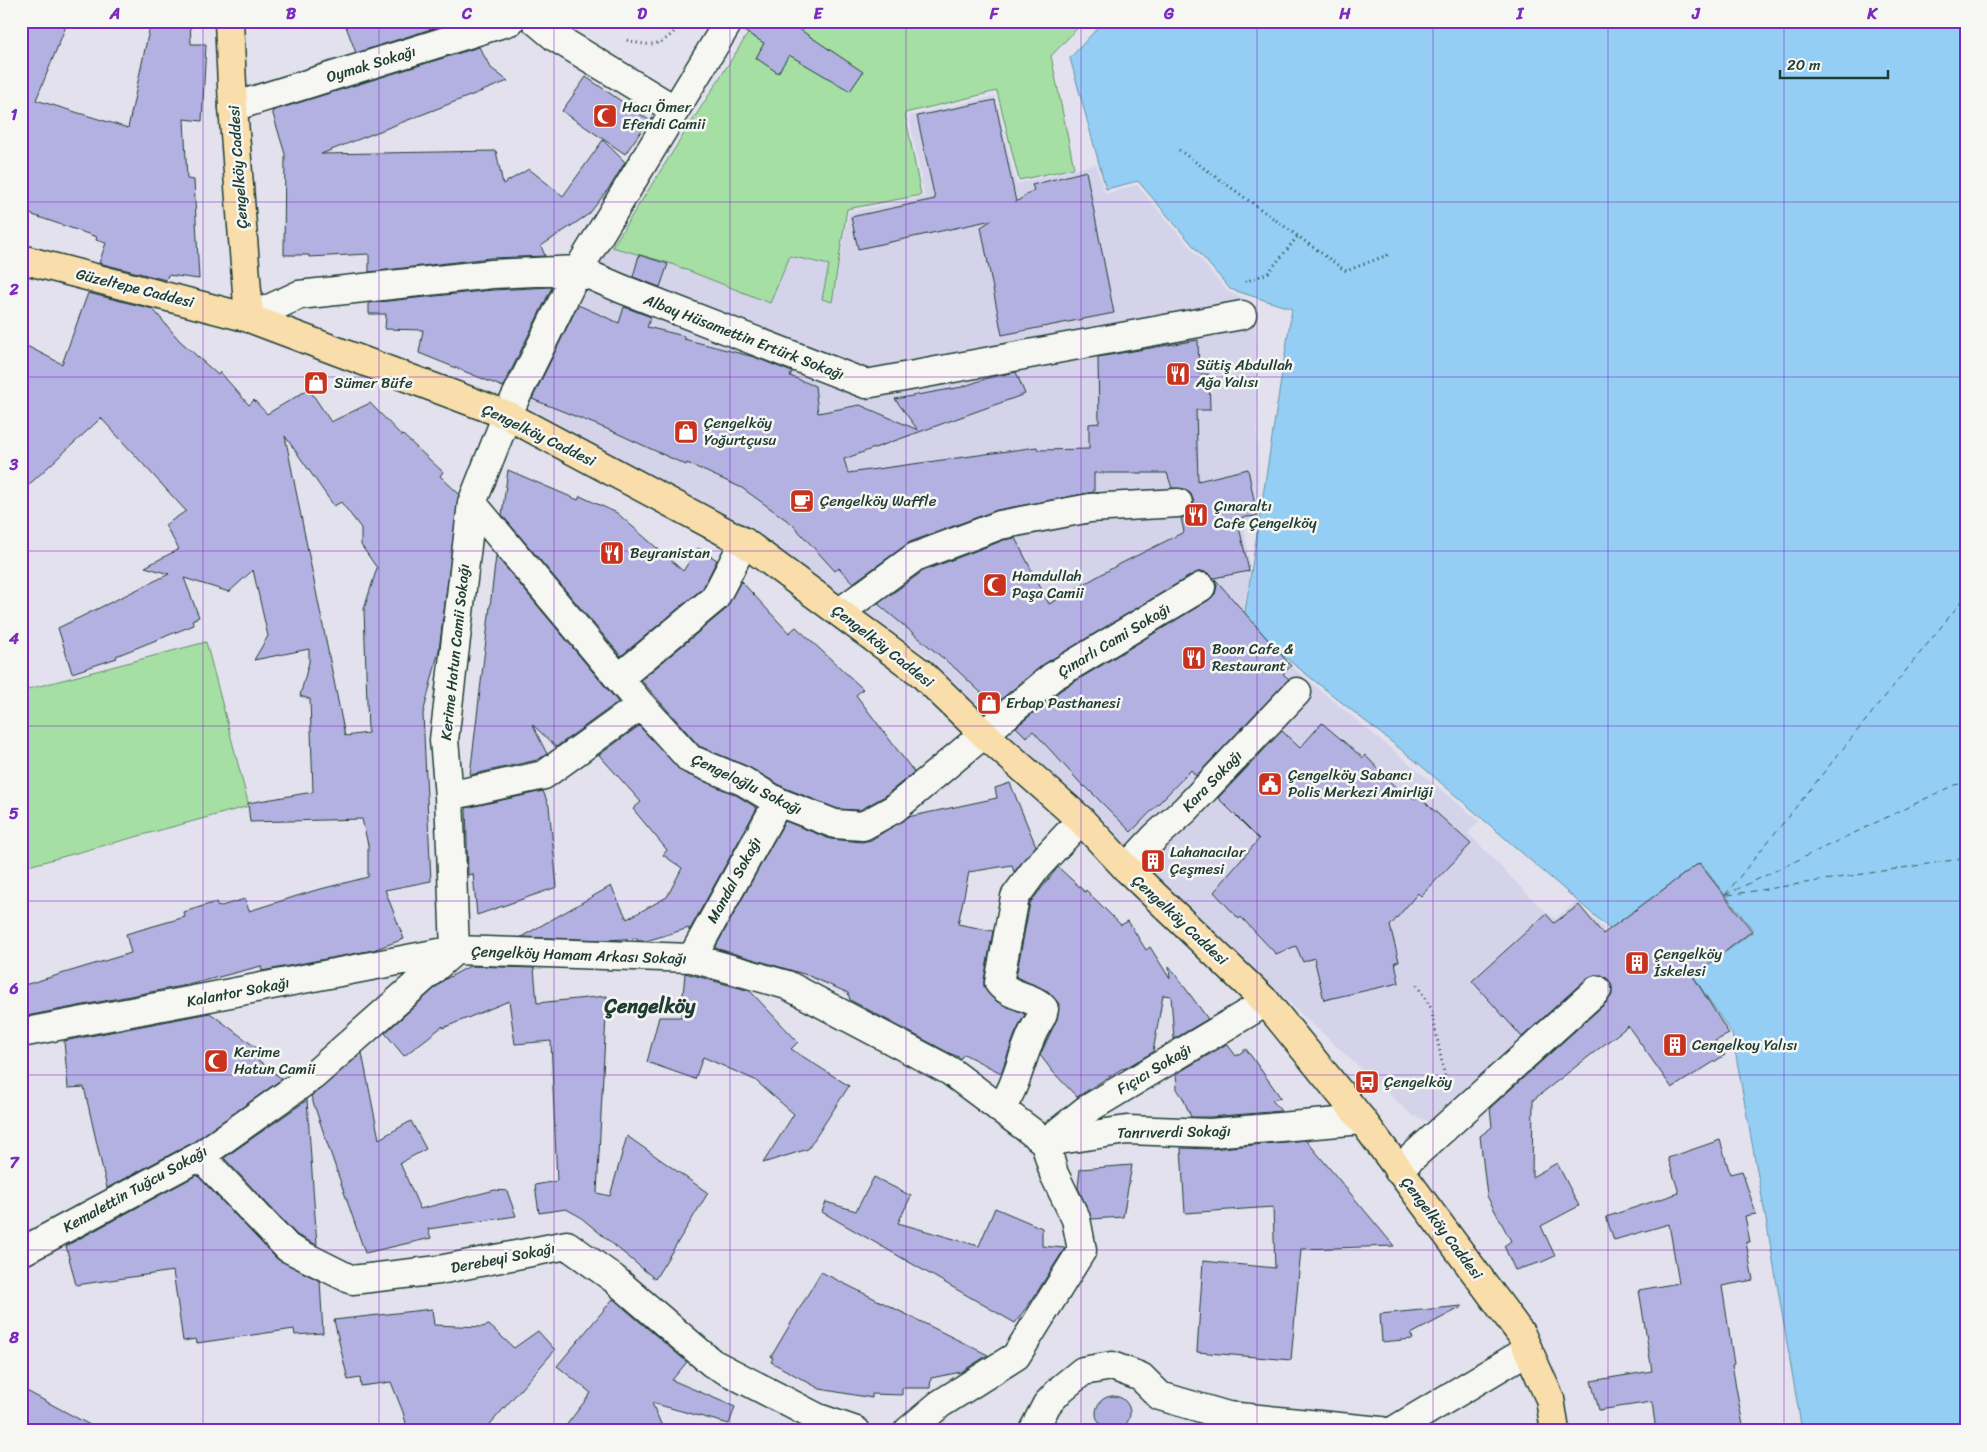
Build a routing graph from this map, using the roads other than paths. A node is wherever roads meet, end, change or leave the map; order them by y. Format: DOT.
graph roads {
  1 [pos="229,21"];
  2 [pos="510,21"];
  3 [pos="536,21"];
  4 [pos="729,21"];
  5 [pos="233,107"];
  6 [pos="675,110"];
  7 [pos="21,259"];
  8 [pos="578,270"];
  9 [pos="1242,315"];
  10 [pos="249,318"];
  11 [pos="507,415"];
  12 [pos="472,503"];
  13 [pos="1178,503"];
  14 [pos="744,542"];
  15 [pos="1201,587"];
  16 [pos="840,612"];
  17 [pos="619,678"];
  18 [pos="1297,692"];
  19 [pos="642,705"];
  20 [pos="983,733"];
  21 [pos="449,796"];
  22 [pos="778,802"];
  23 [pos="1081,820"];
  24 [pos="1126,868"];
  25 [pos="455,950"];
  26 [pos="692,958"];
  27 [pos="1597,990"];
  28 [pos="1266,1002"];
  29 [pos="21,1033"];
  30 [pos="1000,1109"];
  31 [pos="1362,1120"];
  32 [pos="1045,1142"];
  33 [pos="200,1156"];
  34 [pos="1398,1170"];
  35 [pos="21,1252"];
  36 [pos="1528,1350"];
  37 [pos="814,1424"];
  38 [pos="1334,1429"];
  39 [pos="856,1431"];
  40 [pos="908,1431"];
  41 [pos="1033,1431"];
  42 [pos="1382,1431"];
  43 [pos="1393,1431"];
  44 [pos="1555,1431"];
  1 -- 5 [label="main road, Çengelköy Caddesi"];
  2 -- 5 [label="street, Oymak Sokağı"];
  3 -- 6 [label="street"];
  4 -- 6 [label="street, Kerime Hatun Camii Sokağı"];
  5 -- 10 [label="main road, Çengelköy Caddesi"];
  6 -- 8 [label="street, Kerime Hatun Camii Sokağı"];
  7 -- 10 [label="main road, Güzeltepe Caddesi"];
  8 -- 9 [label="street, Albay Hüsamettin Ertürk Sokağı"];
  8 -- 10 [label="street, Albay Hüsamettin Ertürk Sokağı"];
  8 -- 11 [label="street, Kerime Hatun Camii Sokağı"];
  10 -- 11 [label="main road, Çengelköy Caddesi"];
  11 -- 12 [label="street, Kerime Hatun Camii Sokağı"];
  11 -- 14 [label="main road, Çengelköy Caddesi"];
  12 -- 17 [label="street, Çengeloğlu Sokağı"];
  12 -- 21 [label="street, Kerime Hatun Camii Sokağı"];
  13 -- 16 [label="street"];
  14 -- 16 [label="main road, Çengelköy Caddesi"];
  14 -- 17 [label="street"];
  15 -- 20 [label="street, Çınarlı Cami Sokağı"];
  16 -- 20 [label="main road, Çengelköy Caddesi"];
  17 -- 19 [label="street, Çengeloğlu Sokağı"];
  18 -- 24 [label="street, Kara Sokağı"];
  19 -- 21 [label="street"];
  19 -- 22 [label="street, Çengeloğlu Sokağı"];
  20 -- 22 [label="street, Çengeloğlu Sokağı"];
  20 -- 23 [label="main road, Çengelköy Caddesi"];
  21 -- 25 [label="street, Kerime Hatun Camii Sokağı"];
  22 -- 26 [label="street, Mandal Sokağı"];
  23 -- 24 [label="main road, Çengelköy Caddesi"];
  23 -- 30 [label="street"];
  24 -- 28 [label="main road, Çengelköy Caddesi"];
  25 -- 26 [label="street, Çengelköy Hamam Arkası Sokağı"];
  25 -- 29 [label="street, Kalantor Sokağı"];
  25 -- 33 [label="street, Kemalettin Tuğcu Sokağı"];
  26 -- 30 [label="street, Çengelköy Hamam Arkası Sokağı"];
  27 -- 34 [label="street"];
  28 -- 31 [label="main road, Çengelköy Caddesi"];
  28 -- 32 [label="street, Fıçıcı Sokağı"];
  30 -- 32 [label="street, Çengelköy Hamam Arkası Sokağı"];
  31 -- 32 [label="street, Tanrıverdi Sokağı"];
  31 -- 34 [label="main road, Çengelköy Caddesi"];
  32 -- 40 [label="street"];
  33 -- 35 [label="street, Kemalettin Tuğcu Sokağı"];
  33 -- 37 [label="street, Derebeyi Sokağı"];
  34 -- 36 [label="main road, Çengelköy Caddesi"];
  36 -- 43 [label="street"];
  36 -- 44 [label="main road, Çengelköy Caddesi"];
  37 -- 39 [label="street, Derebeyi Sokağı"];
  38 -- 41 [label="street"];
  38 -- 42 [label="street"];
}
